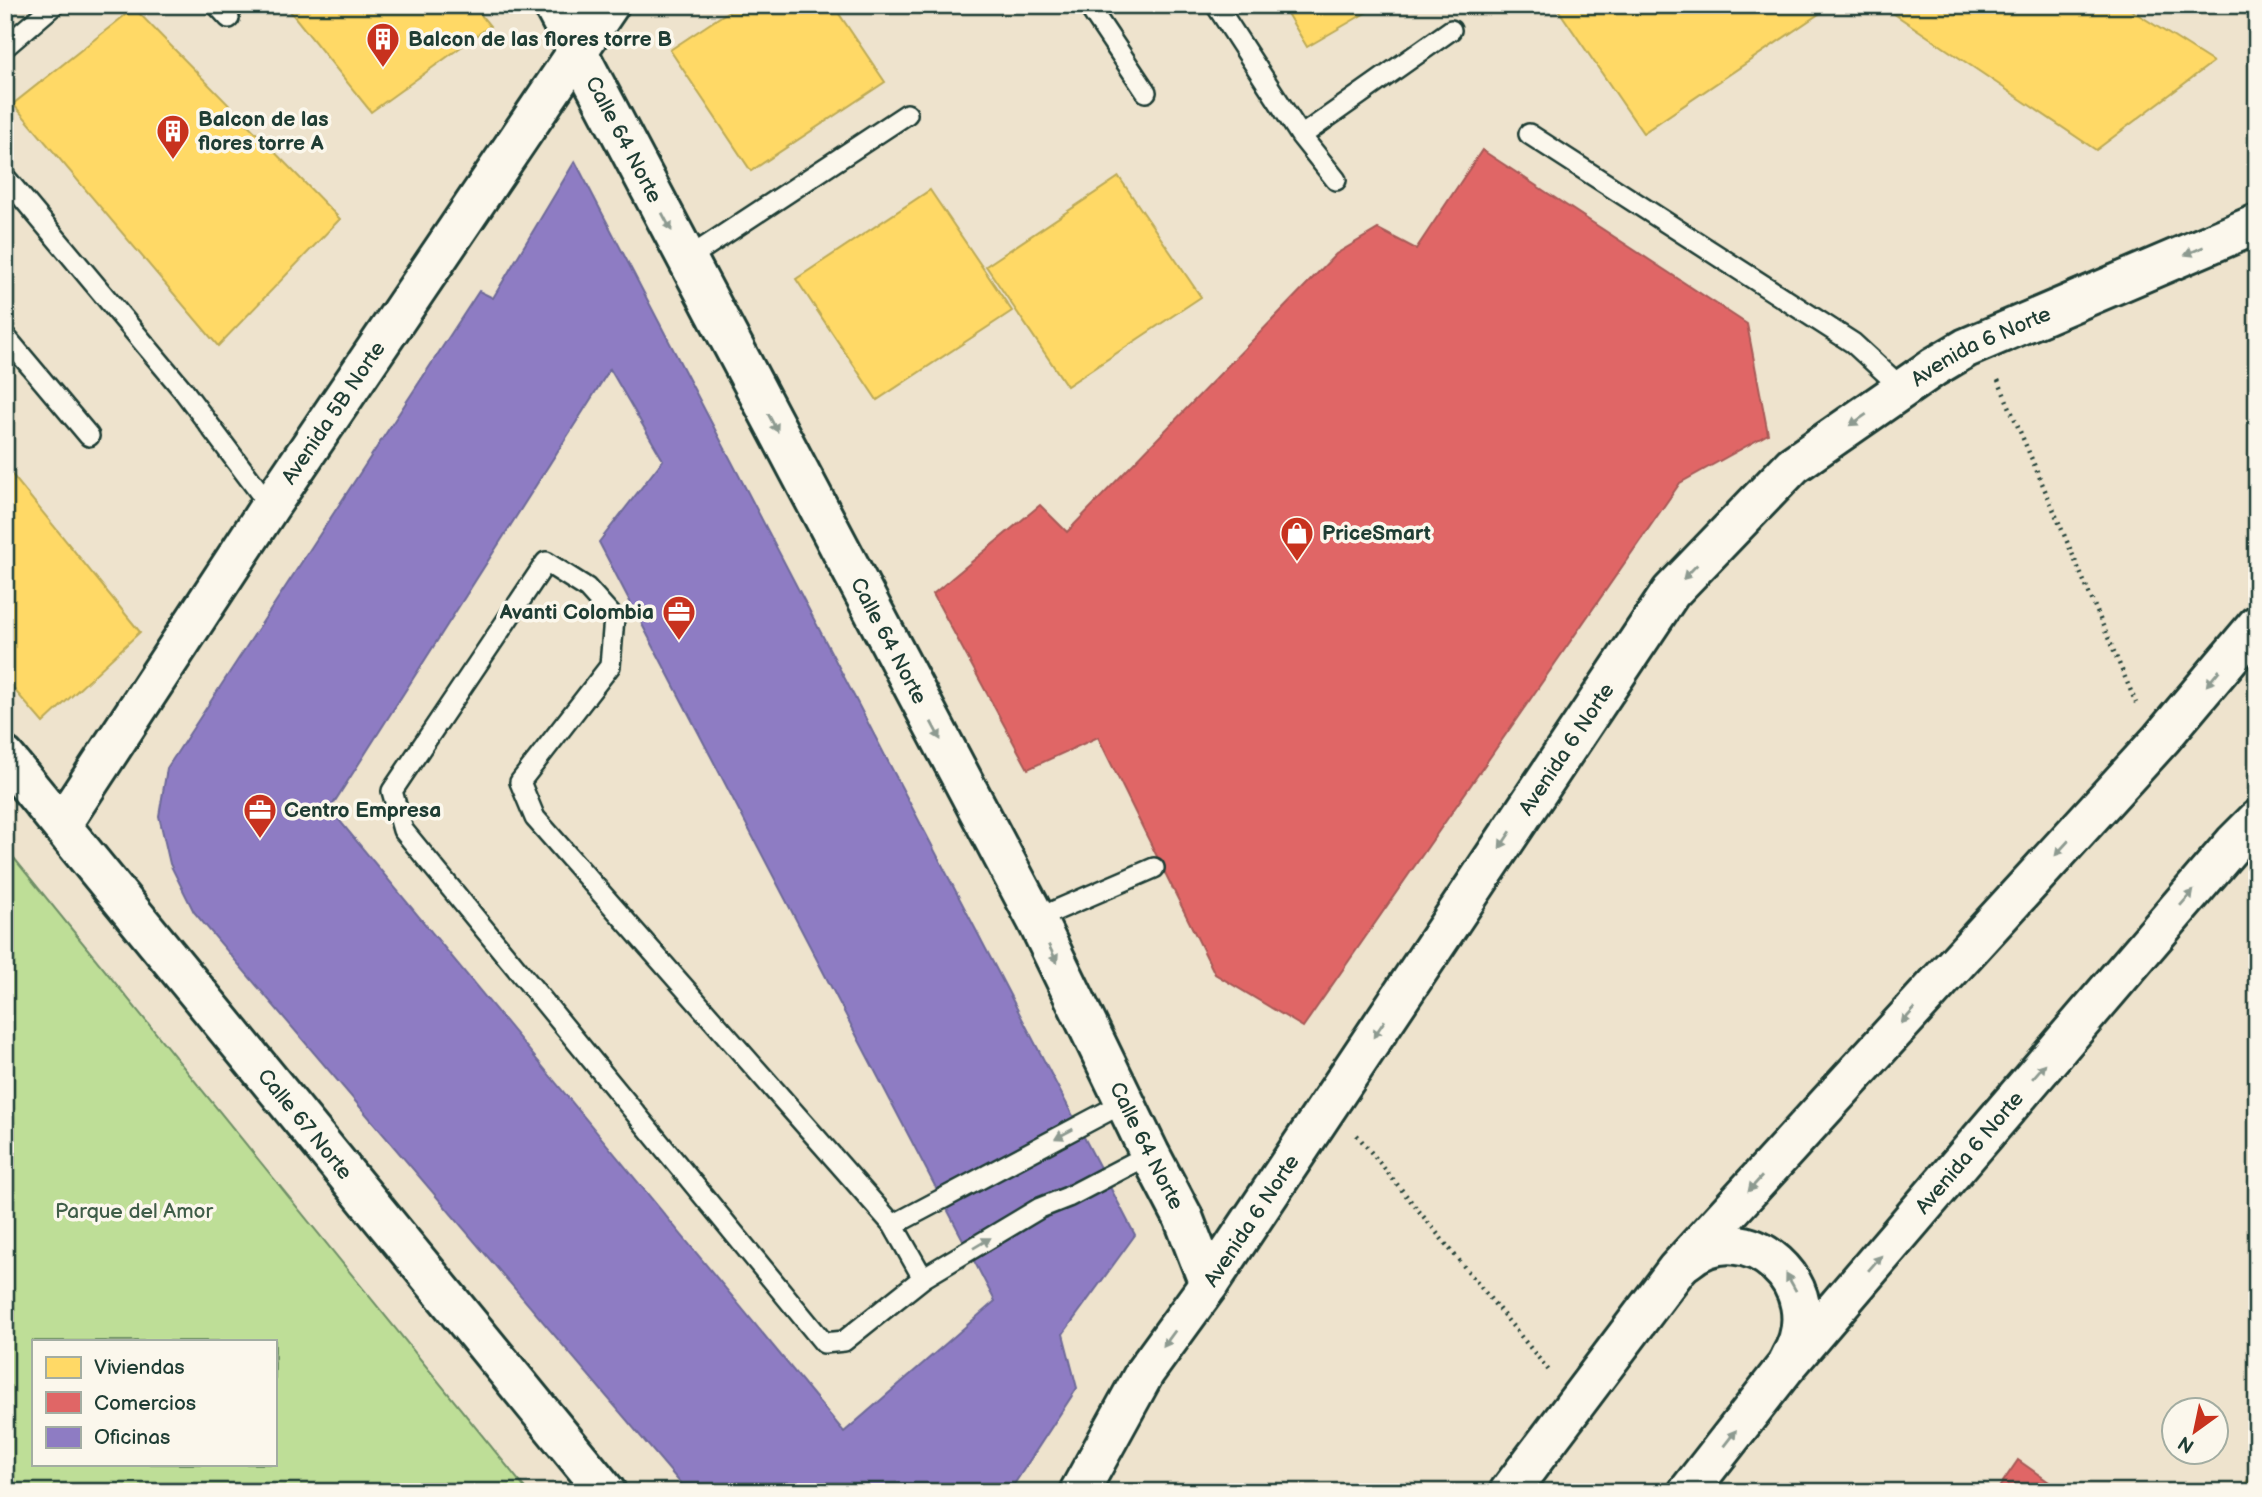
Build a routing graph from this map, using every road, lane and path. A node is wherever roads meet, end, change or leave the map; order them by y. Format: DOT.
graph roads {
  1 [pos="54,5"];
  2 [pos="553,5"];
  3 [pos="610,5"];
  4 [pos="1088,5"];
  5 [pos="1216,5"];
  6 [pos="1451,30"];
  7 [pos="5,47"];
  8 [pos="578,53"];
  9 [pos="1146,92"];
  10 [pos="907,114"];
  11 [pos="1529,134"];
  12 [pos="1301,136"];
  13 [pos="5,177"];
  14 [pos="1336,180"];
  15 [pos="2257,224"];
  16 [pos="687,259"];
  17 [pos="5,336"];
  18 [pos="1995,372"];
  19 [pos="1903,389"];
  20 [pos="89,436"];
  21 [pos="270,506"];
  22 [pos="2257,625"];
  23 [pos="2141,714"];
  24 [pos="5,757"];
  25 [pos="2257,820"];
  26 [pos="61,825"];
  27 [pos="1154,868"];
  28 [pos="1036,919"];
  29 [pos="1125,1102"];
  30 [pos="1352,1128"];
  31 [pos="1150,1154"];
  32 [pos="892,1225"];
  33 [pos="1677,1269"];
  34 [pos="923,1278"];
  35 [pos="1209,1284"];
  36 [pos="1784,1369"];
  37 [pos="1576,1403"];
  38 [pos="606,1492"];
  39 [pos="1079,1492"];
  40 [pos="1509,1492"];
  41 [pos="1688,1492"];
  1 -- 7 [label="lane"];
  2 -- 8 [label="street, Calle 64 Norte"];
  3 -- 8 [label="street, Avenida 5B Norte"];
  4 -- 9 [label="lane"];
  5 -- 12 [label="lane"];
  6 -- 12 [label="lane"];
  8 -- 16 [label="street, Calle 64 Norte, one-way"];
  8 -- 21 [label="street, Avenida 5B Norte"];
  10 -- 16 [label="lane"];
  11 -- 19 [label="lane"];
  12 -- 14 [label="lane"];
  13 -- 21 [label="lane"];
  15 -- 19 [label="street, Avenida 6 Norte, one-way"];
  16 -- 28 [label="street, Calle 64 Norte, one-way"];
  17 -- 20 [label="lane"];
  18 -- 23 [label="path"];
  19 -- 35 [label="street, Avenida 6 Norte, one-way"];
  21 -- 26 [label="street, Avenida 5B Norte"];
  22 -- 33 [label="street, one-way"];
  24 -- 26 [label="street, Calle 67 Norte"];
  36 -- 25 [label="street, Avenida 6 Norte, one-way"];
  26 -- 38 [label="street, Calle 67 Norte"];
  27 -- 28 [label="lane"];
  28 -- 29 [label="street, Calle 64 Norte, one-way"];
  29 -- 31 [label="street, Calle 64 Norte"];
  29 -- 32 [label="lane, one-way"];
  30 -- 37 [label="path"];
  34 -- 31 [label="lane, one-way"];
  31 -- 35 [label="street, Calle 64 Norte"];
  32 -- 34 [label="lane"];
  32 -- 34 [label="lane"];
  36 -- 33 [label="street, one-way"];
  33 -- 37 [label="street"];
  35 -- 39 [label="street, Avenida 6 Norte, one-way"];
  41 -- 36 [label="street, Avenida 6 Norte, one-way"];
  37 -- 40 [label="street"];
}
